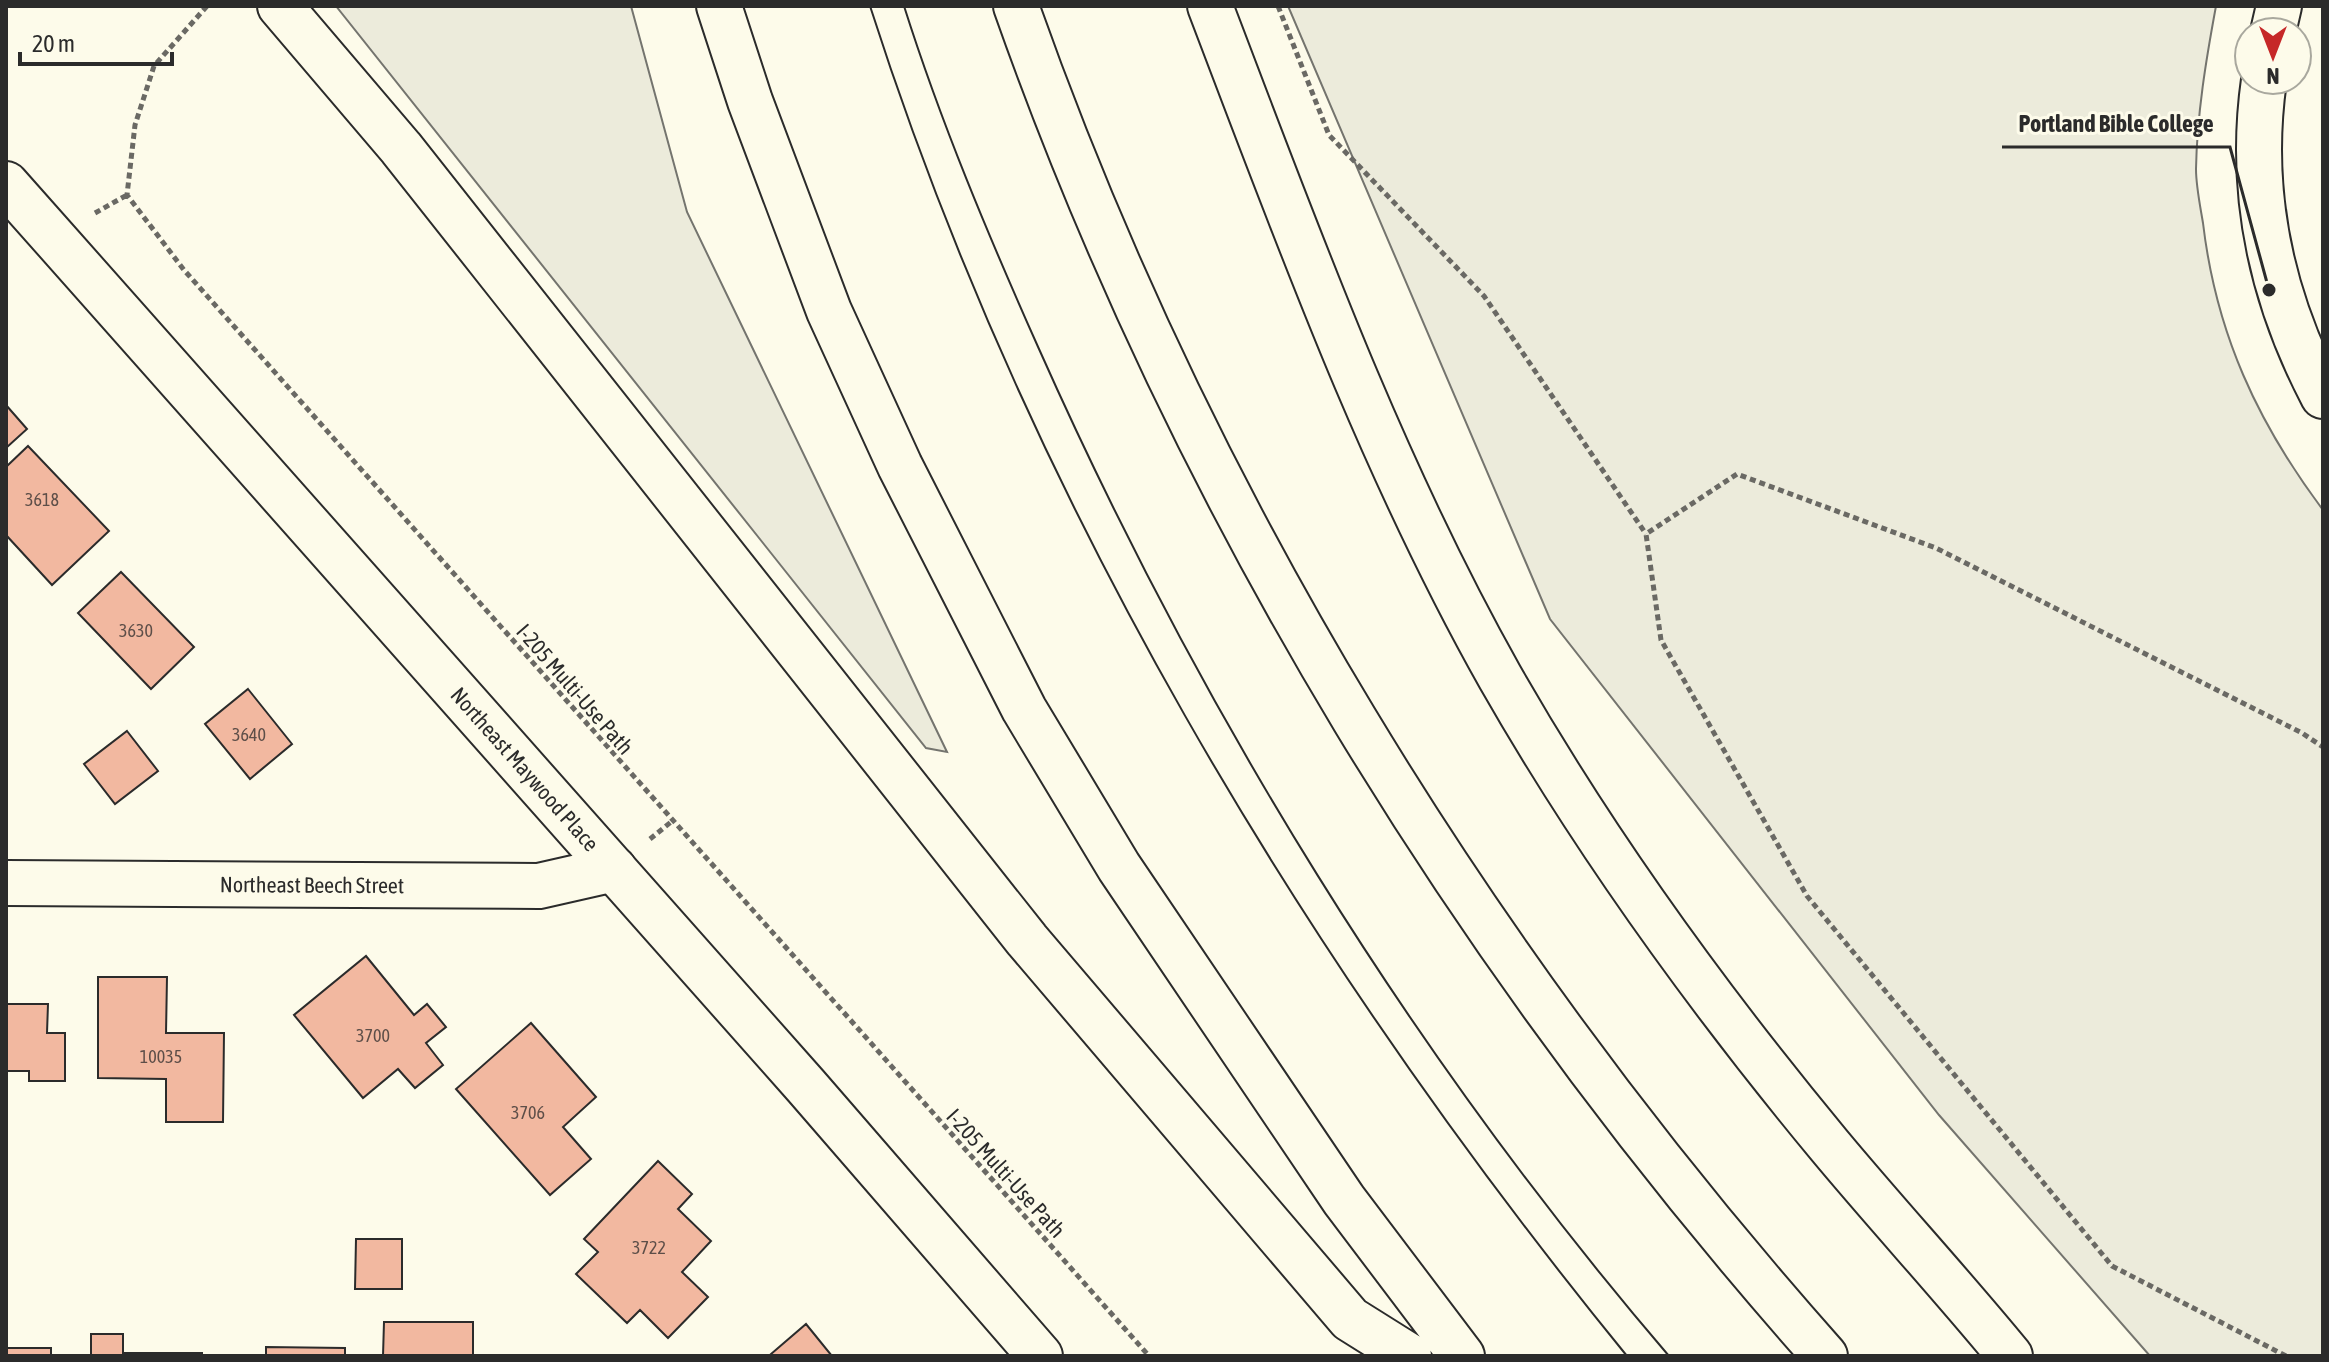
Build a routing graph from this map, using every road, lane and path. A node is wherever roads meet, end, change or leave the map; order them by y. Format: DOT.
graph roads {
  1 [pos="207,6"];
  2 [pos="280,6"];
  3 [pos="719,6"];
  4 [pos="1016,6"];
  5 [pos="1210,6"];
  6 [pos="1278,6"];
  7 [pos="2263,96"];
  8 [pos="6,184"];
  9 [pos="2323,396"];
  10 [pos="1646,534"];
  11 [pos="2323,747"];
  12 [pos="614,869"];
  13 [pos="6,883"];
  14 [pos="1040,1356"];
  15 [pos="1149,1356"];
  16 [pos="1409,1356"];
  17 [pos="1462,1356"];
  18 [pos="1825,1356"];
  19 [pos="2010,1356"];
  20 [pos="2286,1356"];
  1 -- 15 [label="path, I-205 Multi-Use Path"];
  2 -- 16 [label="main road"];
  3 -- 17 [label="main road"];
  4 -- 18 [label="main road"];
  5 -- 19 [label="main road"];
  6 -- 10 [label="path"];
  7 -- 9 [label="main road"];
  8 -- 12 [label="main road, Northeast Maywood Place"];
  10 -- 11 [label="path"];
  10 -- 20 [label="path"];
  12 -- 13 [label="main road, Northeast Beech Street"];
  12 -- 14 [label="main road, Northeast Maywood Place"];
}
